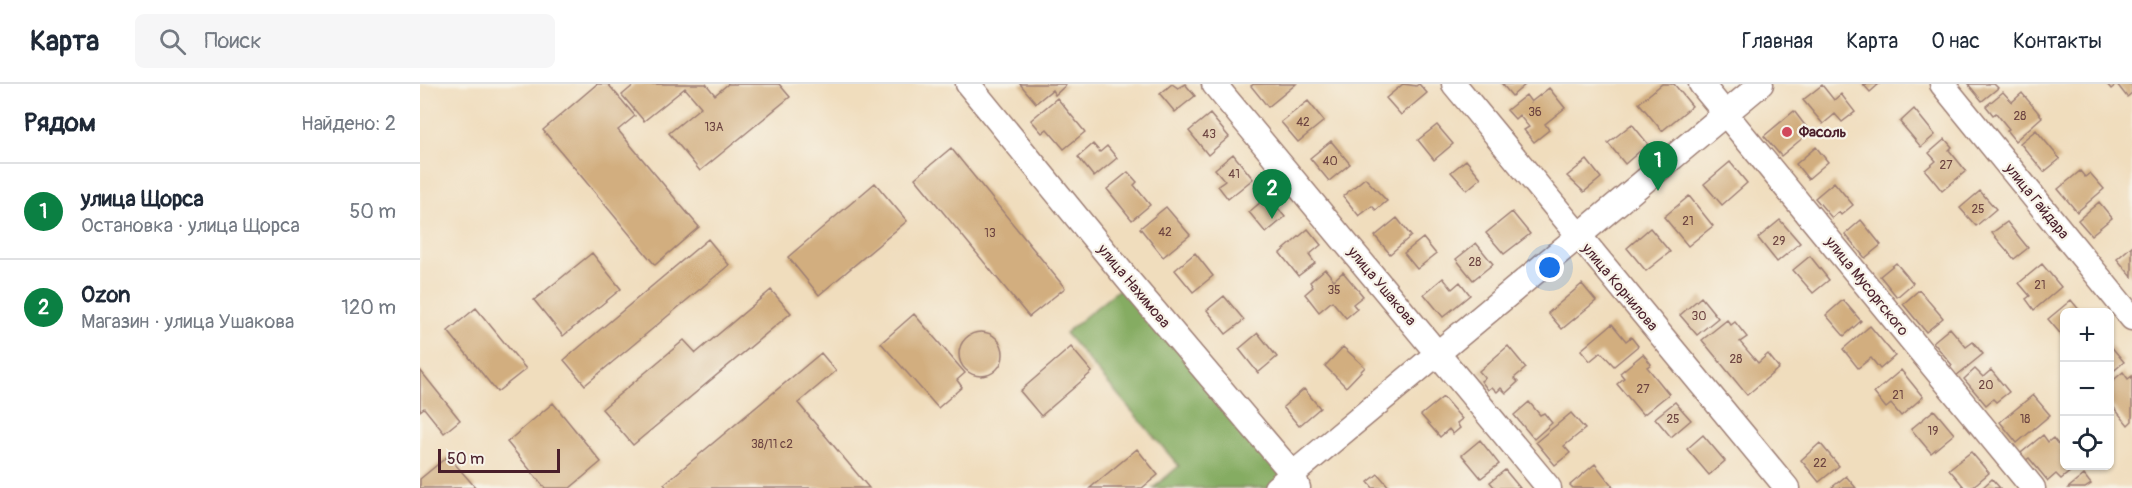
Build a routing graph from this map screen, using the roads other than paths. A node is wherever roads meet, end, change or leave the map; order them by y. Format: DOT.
graph roads {
  1 [pos="968,84"];
  2 [pos="1214,84"];
  3 [pos="1454,84"];
  4 [pos="1701,84"];
  5 [pos="1761,84"];
  6 [pos="1942,84"];
  7 [pos="1725,113"];
  8 [pos="1579,237"];
  9 [pos="2132,318"];
  10 [pos="1438,354"];
  11 [pos="1289,483"];
  12 [pos="1549,488"];
  13 [pos="1787,488"];
  14 [pos="2033,488"];
  1 -- 11 [label="street, улица Нахимова"];
  2 -- 10 [label="street, улица Ушакова"];
  3 -- 8 [label="street, улица Корнилова"];
  4 -- 7 [label="street, улица Мусоргского"];
  5 -- 7 [label="street"];
  6 -- 9 [label="street, улица Гайдара"];
  7 -- 8 [label="street"];
  7 -- 14 [label="street, улица Мусоргского"];
  8 -- 10 [label="street"];
  8 -- 13 [label="street, улица Корнилова"];
  10 -- 11 [label="street"];
  10 -- 12 [label="street, улица Ушакова"];
}
